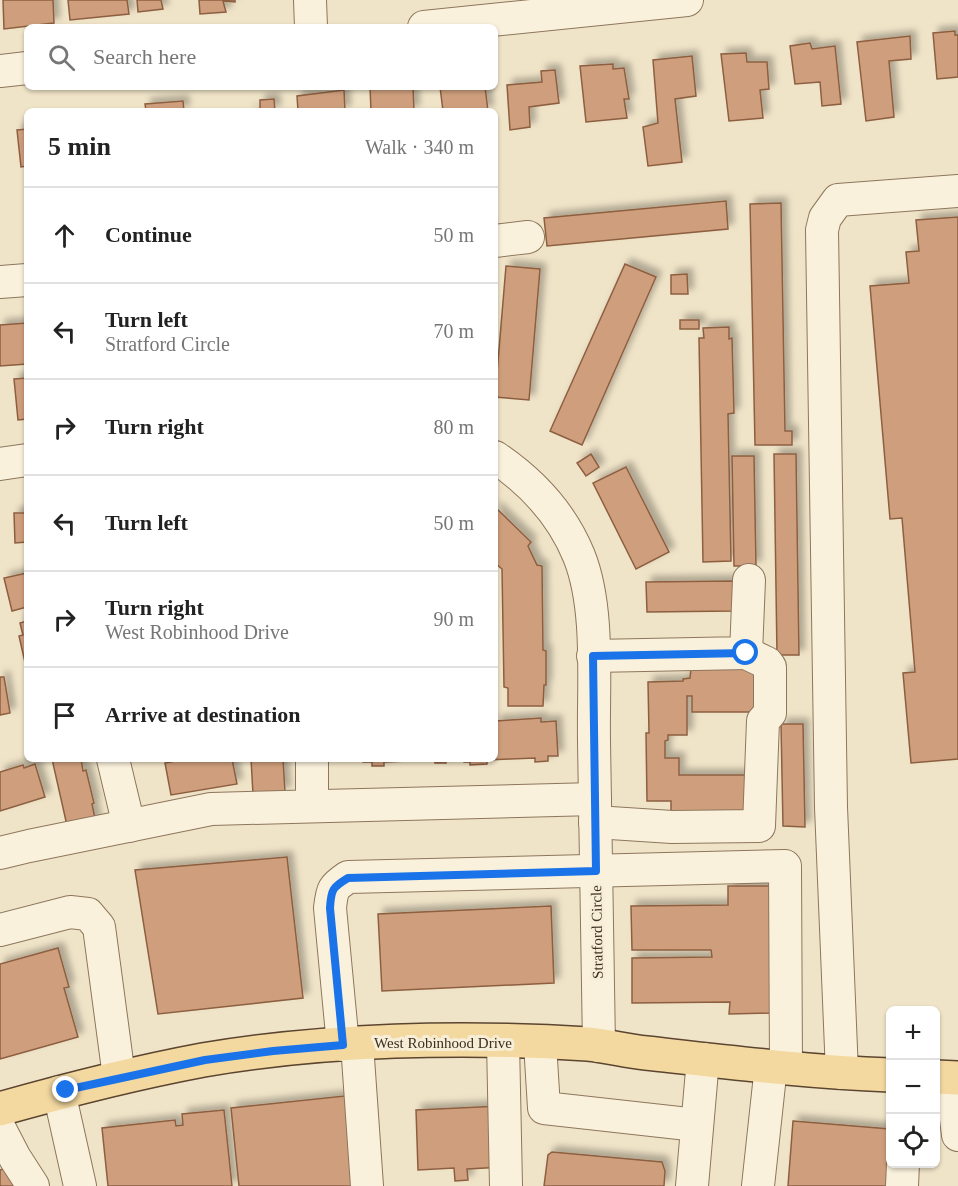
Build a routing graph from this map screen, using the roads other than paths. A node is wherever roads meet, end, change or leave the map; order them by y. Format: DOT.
graph roads {
  1 [pos="310,0"];
  2 [pos="672,1"];
  3 [pos="311,24"];
  4 [pos="453,24"];
  5 [pos="24,68"];
  6 [pos="0,71"];
  7 [pos="958,191"];
  8 [pos="528,237"];
  9 [pos="498,241"];
  10 [pos="24,280"];
  11 [pos="0,282"];
  12 [pos="498,459"];
  13 [pos="24,460"];
  14 [pos="0,464"];
  15 [pos="749,580"];
  16 [pos="746,653"];
  17 [pos="593,656"];
  18 [pos="114,762"];
  19 [pos="312,762"];
  20 [pos="312,806"];
  21 [pos="595,811"];
  22 [pos="129,826"];
  23 [pos="0,853"];
  24 [pos="596,871"];
  25 [pos="0,930"];
  26 [pos="503,1042"];
  27 [pos="540,1043"];
  28 [pos="350,1044"];
  29 [pos="598,1046"];
  30 [pos="703,1059"];
  31 [pos="778,1067"];
  32 [pos="842,1073"];
  33 [pos="886,1075"];
  34 [pos="119,1077"];
  35 [pos="948,1078"];
  36 [pos="59,1092"];
  37 [pos="0,1109"];
  38 [pos="697,1125"];
  39 [pos="0,1129"];
  40 [pos="958,1135"];
  41 [pos="903,1168"];
  42 [pos="33,1186"];
  43 [pos="80,1186"];
  44 [pos="367,1186"];
  45 [pos="506,1186"];
  46 [pos="692,1186"];
  47 [pos="758,1186"];
  48 [pos="902,1186"];
  1 -- 3 [label="street"];
  2 -- 4 [label="street"];
  5 -- 6 [label="street"];
  7 -- 32 [label="street"];
  8 -- 9 [label="street"];
  10 -- 11 [label="street"];
  12 -- 17 [label="street, Stratford Circle"];
  13 -- 14 [label="street"];
  15 -- 16 [label="street"];
  16 -- 17 [label="street"];
  16 -- 21 [label="street"];
  17 -- 21 [label="street, Stratford Circle"];
  18 -- 22 [label="street"];
  19 -- 20 [label="street"];
  20 -- 21 [label="street"];
  20 -- 22 [label="street"];
  21 -- 24 [label="street, Stratford Circle"];
  22 -- 23 [label="street"];
  24 -- 28 [label="street"];
  24 -- 29 [label="street, Stratford Circle"];
  24 -- 31 [label="street"];
  25 -- 34 [label="street"];
  26 -- 27 [label="main road, West Robinhood Drive"];
  26 -- 28 [label="main road, West Robinhood Drive"];
  26 -- 45 [label="street"];
  27 -- 29 [label="main road, West Robinhood Drive"];
  27 -- 38 [label="street"];
  28 -- 34 [label="main road, West Robinhood Drive"];
  28 -- 44 [label="street"];
  29 -- 30 [label="main road, West Robinhood Drive"];
  30 -- 31 [label="main road, West Robinhood Drive"];
  30 -- 38 [label="street"];
  31 -- 32 [label="main road, West Robinhood Drive"];
  31 -- 47 [label="street"];
  32 -- 33 [label="main road, West Robinhood Drive"];
  34 -- 36 [label="main road, West Robinhood Drive"];
  35 -- 40 [label="street"];
  36 -- 37 [label="main road, West Robinhood Drive"];
  36 -- 43 [label="street"];
  38 -- 46 [label="street"];
  39 -- 42 [label="street"];
  41 -- 48 [label="street"];
}
